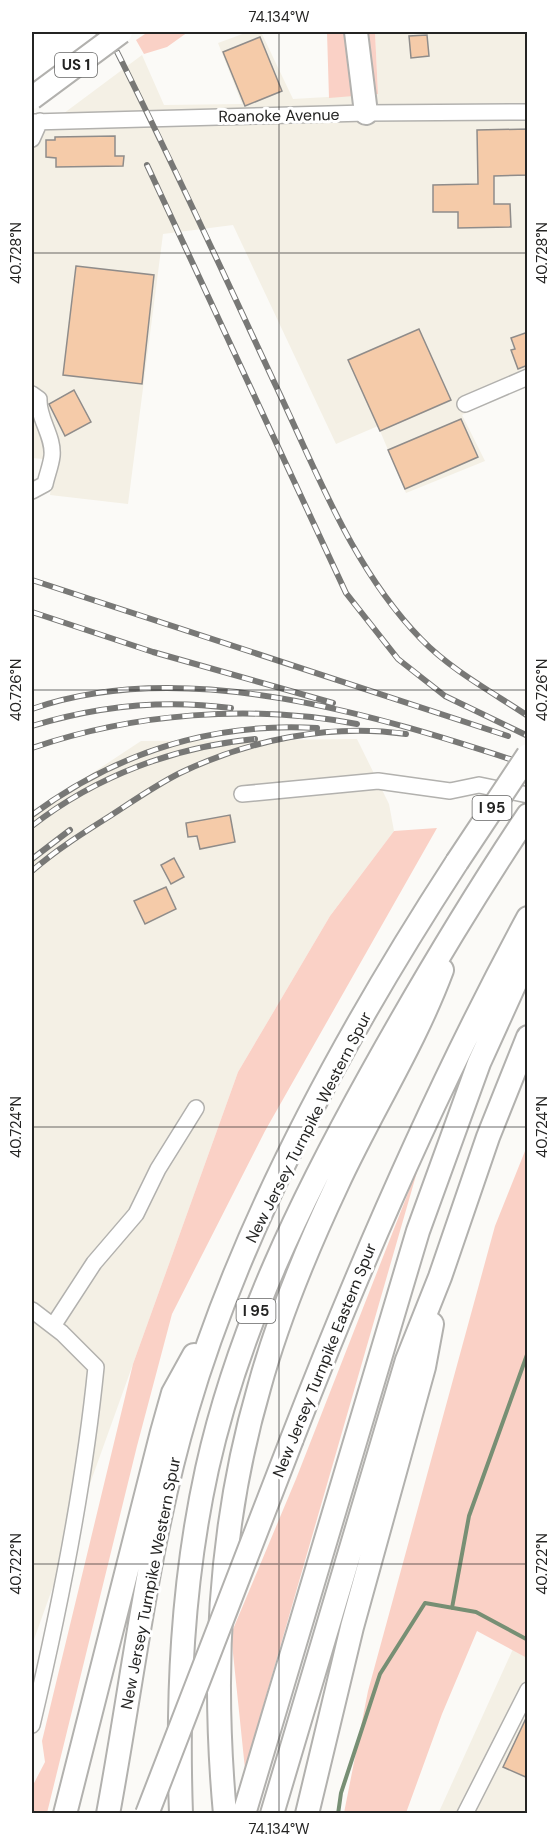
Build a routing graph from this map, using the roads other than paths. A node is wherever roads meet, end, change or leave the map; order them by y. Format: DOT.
graph roads {
  1 [pos="53,32"];
  2 [pos="84,32"];
  3 [pos="121,32"];
  4 [pos="356,32"];
  5 [pos="32,48"];
  6 [pos="32,70"];
  7 [pos="32,98"];
  8 [pos="528,112"];
  9 [pos="366,113"];
  10 [pos="34,122"];
  11 [pos="32,139"];
  12 [pos="528,377"];
  13 [pos="32,394"];
  14 [pos="465,404"];
  15 [pos="32,491"];
  16 [pos="528,755"];
  17 [pos="242,794"];
  18 [pos="528,795"];
  19 [pos="528,814"];
  20 [pos="464,915"];
  21 [pos="528,918"];
  22 [pos="528,955"];
  23 [pos="528,1037"];
  24 [pos="196,1108"];
  25 [pos="440,1277"];
  26 [pos="228,1291"];
  27 [pos="32,1310"];
  28 [pos="53,1326"];
  29 [pos="528,1690"];
  30 [pos="32,1725"];
  31 [pos="65,1814"];
  32 [pos="108,1814"];
  33 [pos="147,1814"];
  34 [pos="181,1814"];
  35 [pos="225,1814"];
  36 [pos="244,1814"];
  37 [pos="272,1814"];
  38 [pos="307,1814"];
  39 [pos="465,1814"];
  1 -- 5 [label="highway"];
  2 -- 6 [label="highway"];
  3 -- 7 [label="highway, US 1, bridge"];
  4 -- 9 [label="highway"];
  8 -- 9 [label="street, Roanoke Avenue"];
  9 -- 10 [label="street, Roanoke Avenue"];
  10 -- 11 [label="street"];
  12 -- 14 [label="street"];
  13 -- 15 [label="street"];
  16 -- 26 [label="highway, New Jersey Turnpike Western Spur / I 95, bridge"];
  17 -- 18 [label="street"];
  19 -- 20 [label="highway, New Jersey Turnpike Western Spur / I 95"];
  20 -- 34 [label="highway, New Jersey Turnpike Western Spur / I 95"];
  20 -- 35 [label="highway"];
  21 -- 33 [label="highway, New Jersey Turnpike Eastern Spur, bridge"];
  22 -- 36 [label="highway"];
  23 -- 25 [label="highway"];
  24 -- 28 [label="street"];
  25 -- 37 [label="highway"];
  25 -- 38 [label="highway"];
  26 -- 31 [label="highway"];
  26 -- 32 [label="highway, New Jersey Turnpike Western Spur / I 95"];
  27 -- 28 [label="street"];
  28 -- 30 [label="street"];
  29 -- 39 [label="street"];
}
